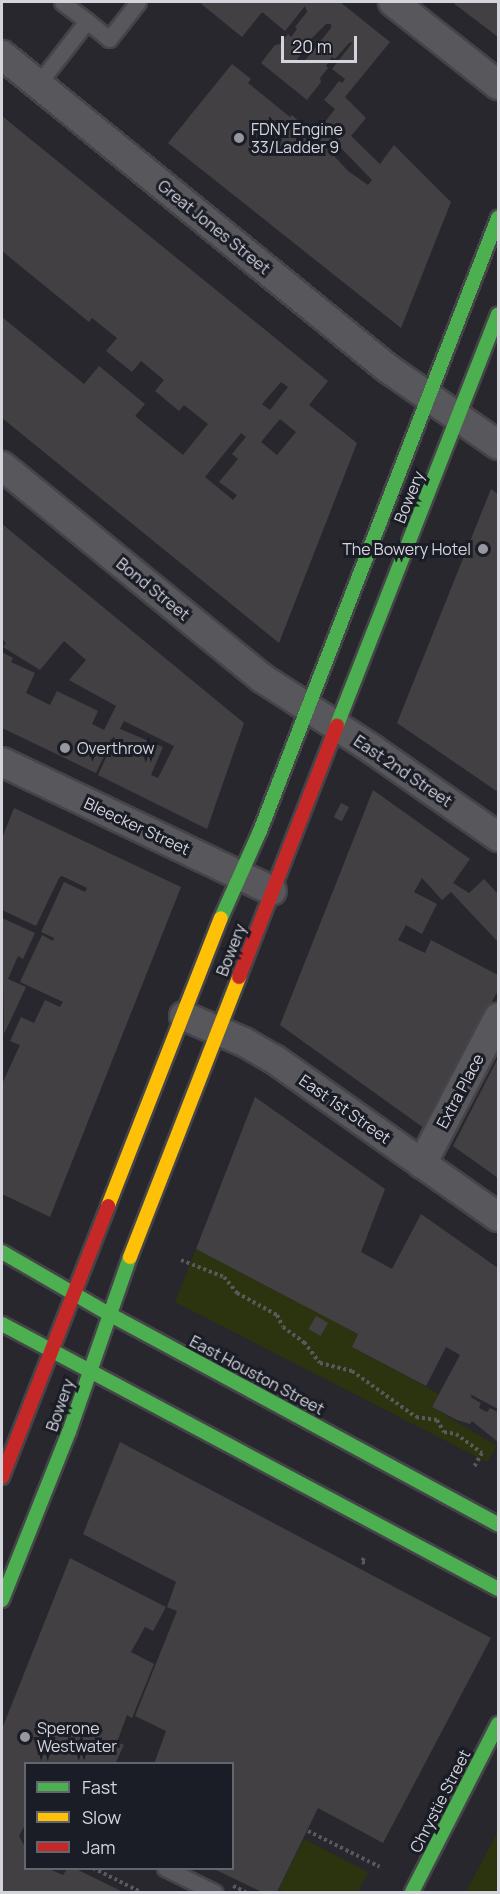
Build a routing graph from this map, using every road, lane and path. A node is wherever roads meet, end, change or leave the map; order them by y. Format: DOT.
graph roads {
  1 [pos="62,2"];
  2 [pos="138,2"];
  3 [pos="393,2"];
  4 [pos="87,21"];
  5 [pos="2,54"];
  6 [pos="38,84"];
  7 [pos="498,85"];
  8 [pos="498,218"];
  9 [pos="498,314"];
  10 [pos="429,395"];
  11 [pos="458,416"];
  12 [pos="498,445"];
  13 [pos="2,466"];
  14 [pos="308,707"];
  15 [pos="336,725"];
  16 [pos="2,762"];
  17 [pos="498,837"];
  18 [pos="241,875"];
  19 [pos="272,891"];
  20 [pos="184,1016"];
  21 [pos="498,1018"];
  22 [pos="218,1030"];
  23 [pos="422,1164"];
  24 [pos="498,1217"];
  25 [pos="2,1252"];
  26 [pos="181,1260"];
  27 [pos="74,1294"];
  28 [pos="110,1314"];
  29 [pos="2,1324"];
  30 [pos="51,1352"];
  31 [pos="89,1372"];
  32 [pos="474,1467"];
  33 [pos="2,1477"];
  34 [pos="498,1524"];
  35 [pos="364,1558"];
  36 [pos="367,1564"];
  37 [pos="498,1589"];
  38 [pos="2,1600"];
  39 [pos="498,1724"];
  40 [pos="308,1831"];
  41 [pos="380,1867"];
  42 [pos="95,1870"];
  43 [pos="167,1870"];
  44 [pos="141,1893"];
  45 [pos="214,1893"];
  46 [pos="412,1893"];
  1 -- 4 [label="lane"];
  2 -- 4 [label="lane"];
  3 -- 7 [label="street"];
  4 -- 6 [label="lane"];
  5 -- 6 [label="street, Great Jones Street"];
  6 -- 10 [label="street, Great Jones Street"];
  8 -- 10 [label="main road, Bowery"];
  9 -- 11 [label="main road, Bowery"];
  10 -- 11 [label="street, Great Jones Street"];
  10 -- 14 [label="main road, Bowery"];
  11 -- 12 [label="street, Great Jones Street"];
  11 -- 15 [label="main road, Bowery"];
  13 -- 14 [label="street, Bond Street"];
  14 -- 15 [label="street, East 2nd Street"];
  14 -- 18 [label="main road, Bowery"];
  15 -- 17 [label="street, East 2nd Street"];
  15 -- 19 [label="main road, Bowery"];
  16 -- 18 [label="street, Bleecker Street"];
  18 -- 19 [label="street, Bleecker Street"];
  18 -- 20 [label="main road, Bowery"];
  19 -- 22 [label="main road, Bowery"];
  20 -- 22 [label="street, East 1st Street"];
  20 -- 27 [label="main road, Bowery"];
  21 -- 23 [label="street, Extra Place"];
  22 -- 23 [label="street, East 1st Street"];
  22 -- 28 [label="main road, Bowery"];
  23 -- 24 [label="street, East 1st Street"];
  25 -- 27 [label="main road, East Houston Street"];
  26 -- 32 [label="path"];
  27 -- 28 [label="main road, East Houston Street"];
  27 -- 30 [label="main road, Bowery"];
  28 -- 31 [label="main road, Bowery"];
  28 -- 34 [label="main road, East Houston Street"];
  29 -- 30 [label="main road"];
  30 -- 31 [label="main road"];
  30 -- 33 [label="main road, Bowery"];
  31 -- 37 [label="main road"];
  31 -- 38 [label="main road, Bowery"];
  35 -- 36 [label="path"];
  39 -- 46 [label="main road, Chrystie Street"];
  40 -- 41 [label="path"];
  42 -- 44 [label="path"];
  43 -- 45 [label="lane"];
}
